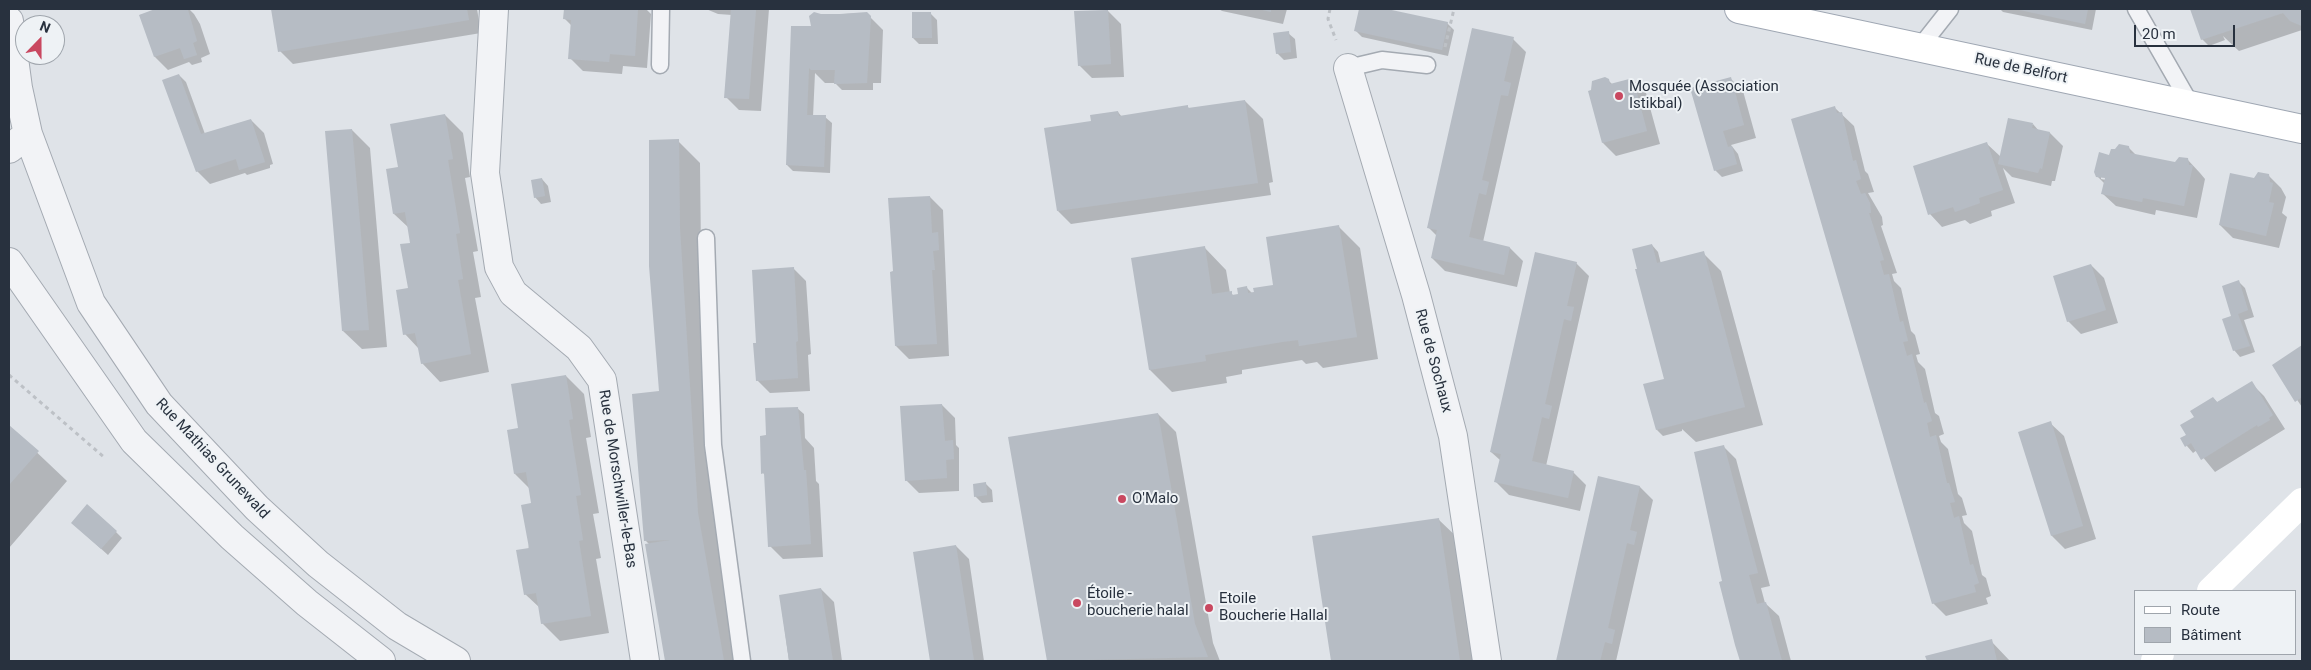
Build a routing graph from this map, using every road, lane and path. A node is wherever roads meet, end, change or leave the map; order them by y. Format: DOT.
graph roads {
  1 [pos="494,9"];
  2 [pos="661,9"];
  3 [pos="1454,9"];
  4 [pos="1739,9"];
  5 [pos="1950,9"];
  6 [pos="2136,9"];
  7 [pos="9,21"];
  8 [pos="1920,47"];
  9 [pos="660,65"];
  10 [pos="1427,65"];
  11 [pos="1348,68"];
  12 [pos="14,85"];
  13 [pos="2191,105"];
  14 [pos="2302,129"];
  15 [pos="18,141"];
  16 [pos="706,238"];
  17 [pos="9,262"];
  18 [pos="9,375"];
  19 [pos="112,464"];
  20 [pos="2302,502"];
  21 [pos="2212,590"];
  22 [pos="397,626"];
  23 [pos="376,660"];
  24 [pos="456,661"];
  25 [pos="645,661"];
  26 [pos="742,661"];
  27 [pos="1487,661"];
  1 -- 25 [label="street, Rue de Morschwiller-le-Bas"];
  2 -- 9 [label="lane"];
  3 -- 10 [label="path"];
  4 -- 8 [label="main road, Rue de Belfort"];
  5 -- 8 [label="lane"];
  6 -- 13 [label="lane"];
  7 -- 12 [label="street"];
  8 -- 13 [label="main road, Rue de Belfort"];
  10 -- 11 [label="lane"];
  11 -- 27 [label="street, Rue de Sochaux"];
  12 -- 15 [label="street, Rue Mathias Grunewald"];
  13 -- 14 [label="main road, Rue de Belfort"];
  15 -- 22 [label="street, Rue Mathias Grunewald"];
  16 -- 26 [label="lane"];
  17 -- 23 [label="street"];
  18 -- 19 [label="path"];
  20 -- 21 [label="main road"];
  22 -- 23 [label="street"];
  22 -- 24 [label="street, Rue Mathias Grunewald"];
}
